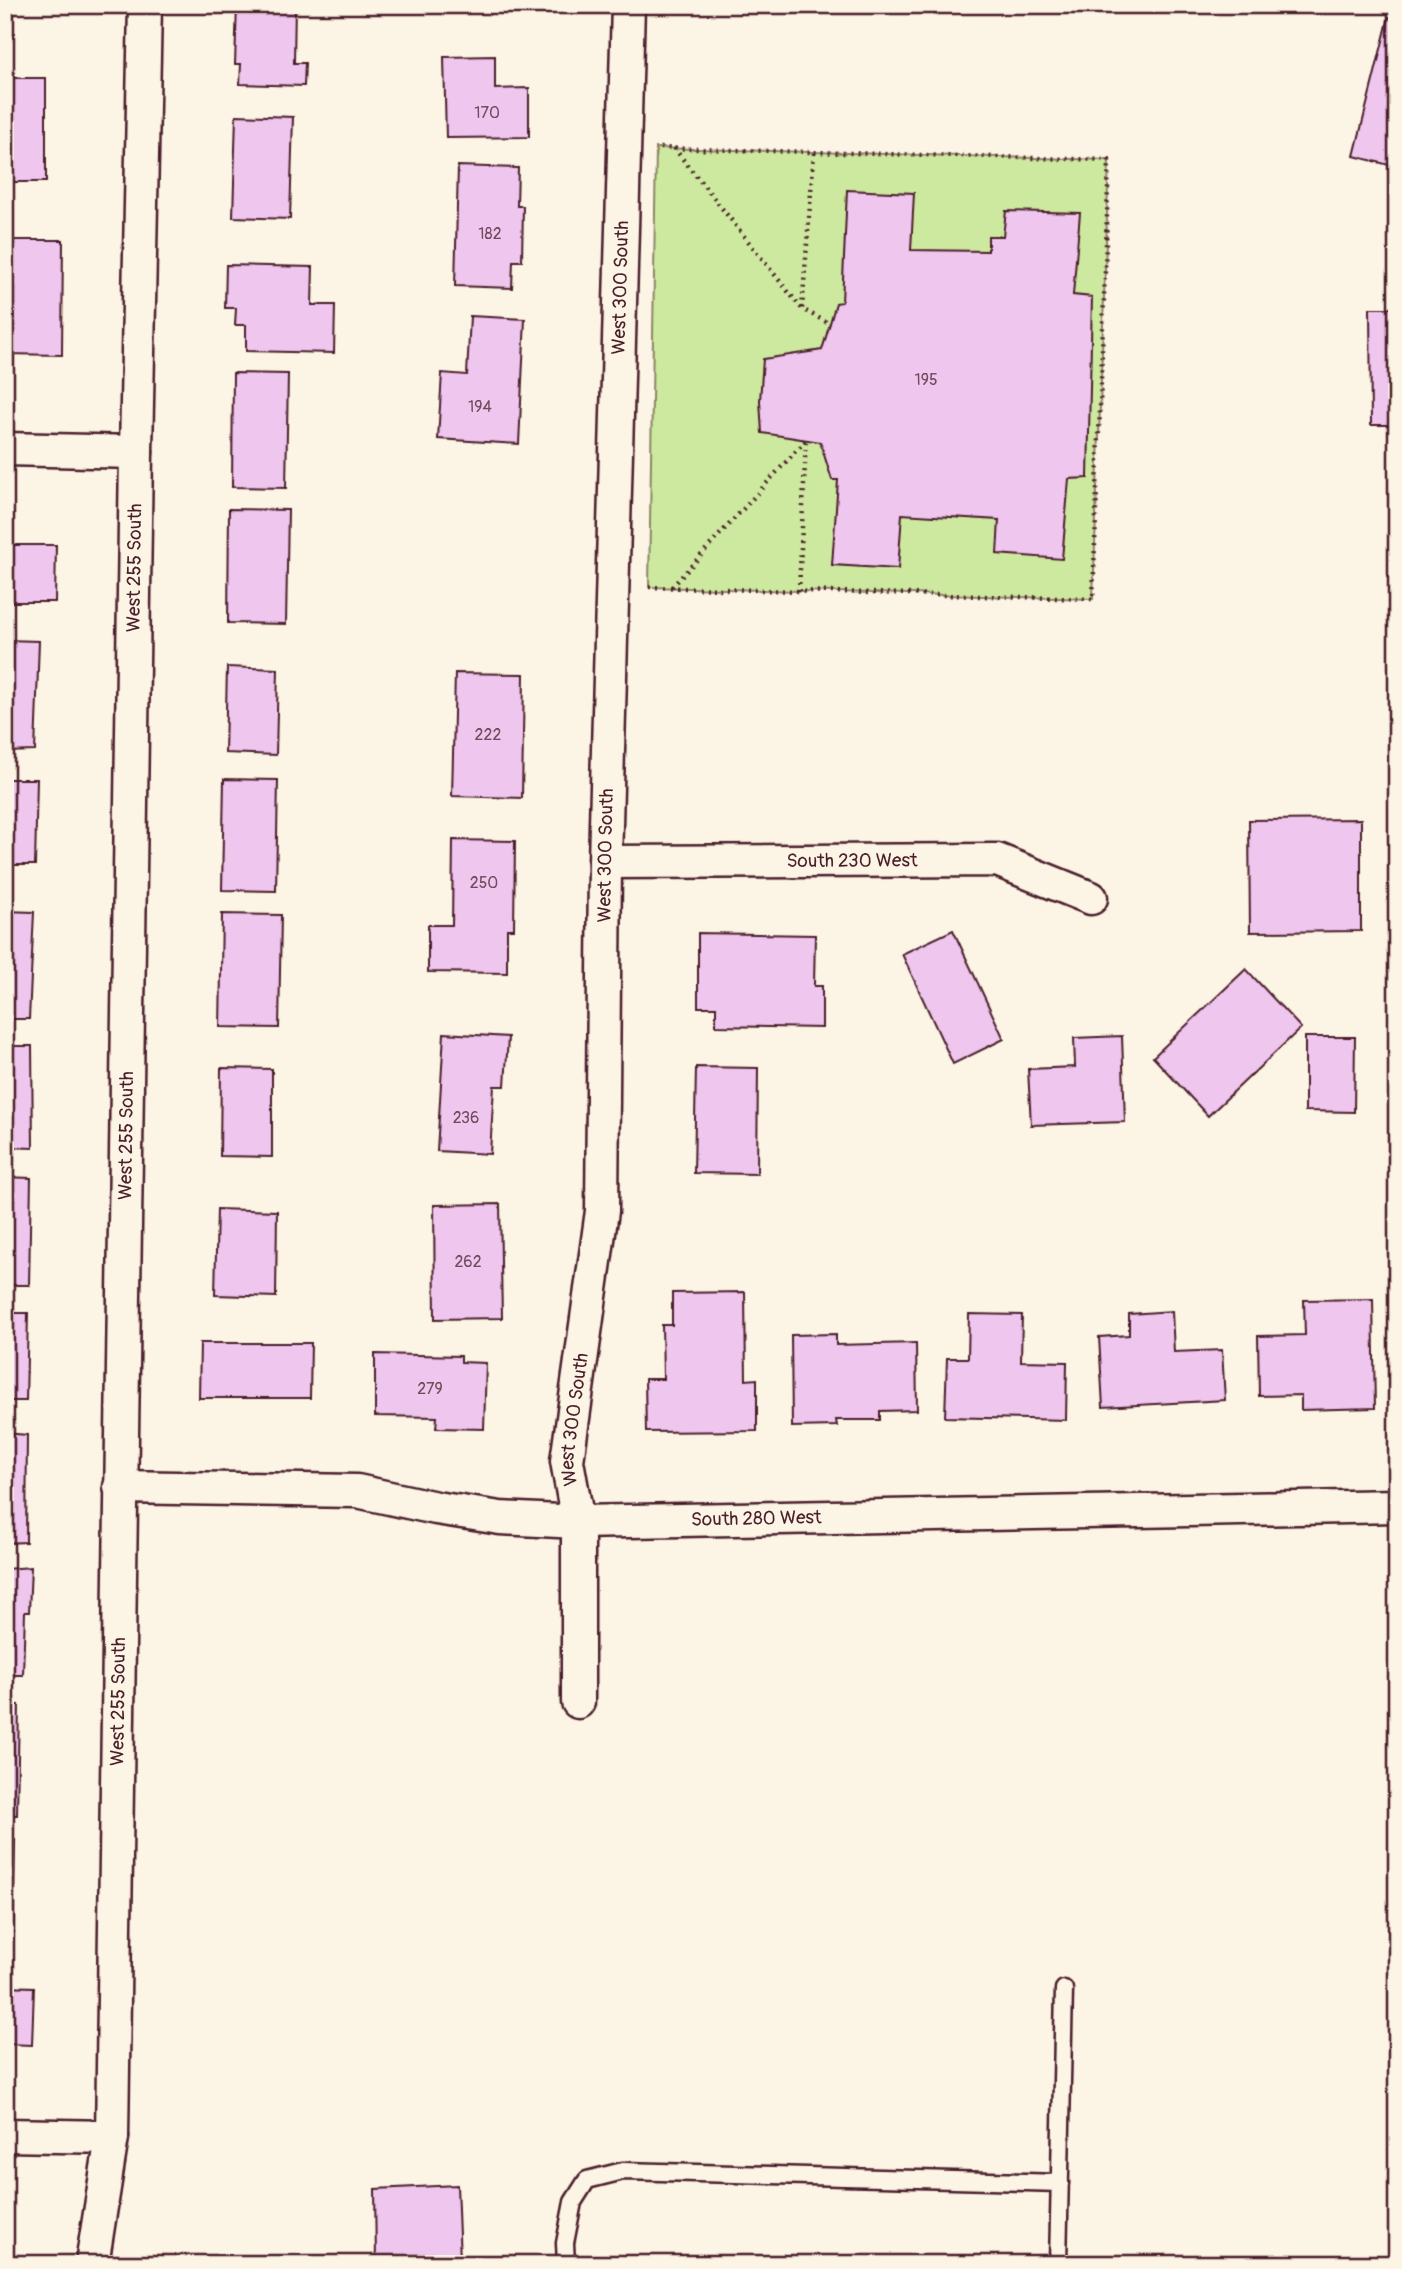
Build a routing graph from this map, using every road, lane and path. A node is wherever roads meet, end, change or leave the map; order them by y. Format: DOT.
graph roads {
  1 [pos="145,5"];
  2 [pos="628,5"];
  3 [pos="656,148"];
  4 [pos="674,149"];
  5 [pos="814,153"];
  6 [pos="802,309"];
  7 [pos="830,324"];
  8 [pos="5,449"];
  9 [pos="135,452"];
  10 [pos="649,587"];
  11 [pos="672,587"];
  12 [pos="799,591"];
  13 [pos="605,862"];
  14 [pos="1091,898"];
  15 [pos="120,1486"];
  16 [pos="1397,1506"];
  17 [pos="578,1522"];
  18 [pos="578,1702"];
  19 [pos="1064,1989"];
  20 [pos="5,2135"];
  21 [pos="112,2137"];
  22 [pos="1060,2183"];
  23 [pos="92,2264"];
  24 [pos="566,2264"];
  25 [pos="1058,2264"];
  1 -- 9 [label="street, West 255 South"];
  2 -- 13 [label="street, West 300 South"];
  3 -- 4 [label="path"];
  4 -- 5 [label="path"];
  4 -- 6 [label="path"];
  5 -- 6 [label="path"];
  5 -- 12 [label="path"];
  6 -- 7 [label="path"];
  8 -- 9 [label="street"];
  9 -- 15 [label="street, West 255 South"];
  10 -- 11 [label="path"];
  11 -- 12 [label="path"];
  11 -- 12 [label="path"];
  13 -- 14 [label="street, South 230 West"];
  13 -- 17 [label="street, West 300 South"];
  15 -- 17 [label="street, South 280 West"];
  15 -- 21 [label="street, West 255 South"];
  16 -- 17 [label="street, South 280 West"];
  17 -- 18 [label="street, West 300 South"];
  19 -- 22 [label="lane"];
  20 -- 21 [label="street"];
  21 -- 23 [label="street, West 255 South"];
  22 -- 24 [label="lane"];
  22 -- 25 [label="lane"];
}
